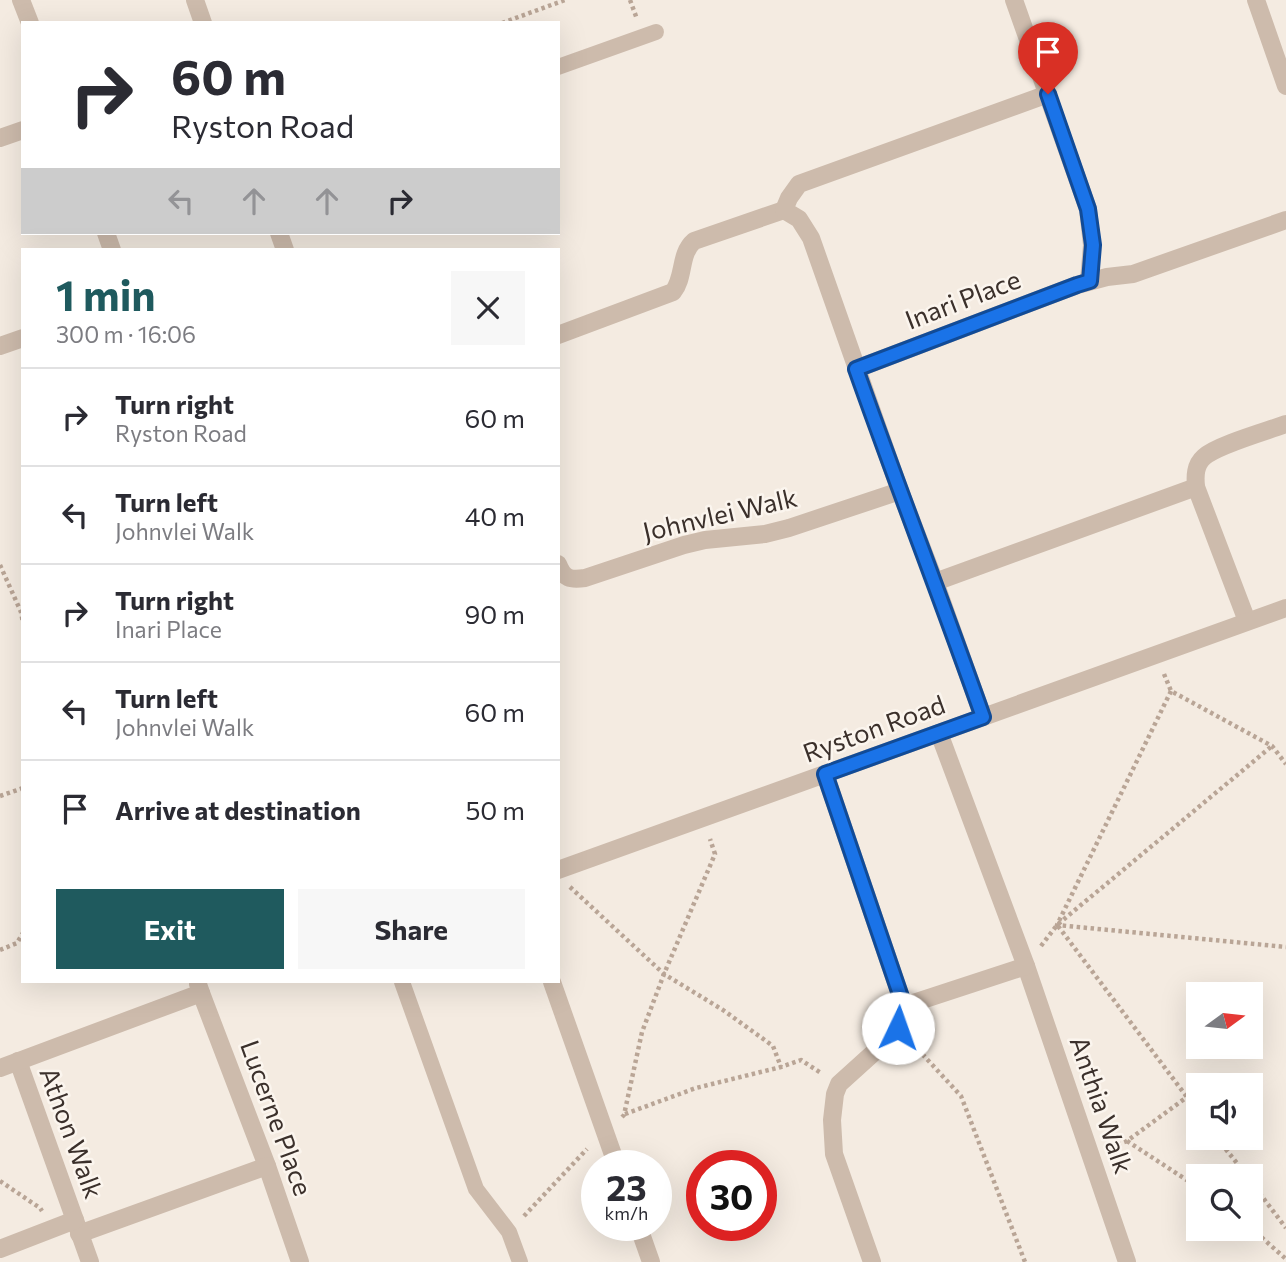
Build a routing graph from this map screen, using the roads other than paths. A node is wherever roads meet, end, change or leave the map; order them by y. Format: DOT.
graph roads {
  1 [pos="22,0"];
  2 [pos="195,0"];
  3 [pos="1014,0"];
  4 [pos="1256,0"];
  5 [pos="29,21"];
  6 [pos="202,21"];
  7 [pos="656,32"];
  8 [pos="560,65"];
  9 [pos="1286,86"];
  10 [pos="1048,94"];
  11 [pos="21,131"];
  12 [pos="0,138"];
  13 [pos="784,210"];
  14 [pos="1286,220"];
  15 [pos="1090,281"];
  16 [pos="560,334"];
  17 [pos="21,339"];
  18 [pos="0,346"];
  19 [pos="856,369"];
  20 [pos="1286,424"];
  21 [pos="1196,487"];
  22 [pos="900,491"];
  23 [pos="560,569"];
  24 [pos="935,582"];
  25 [pos="1286,608"];
  26 [pos="1248,621"];
  27 [pos="983,717"];
  28 [pos="939,733"];
  29 [pos="825,774"];
  30 [pos="562,876"];
  31 [pos="1026,966"];
  32 [pos="402,983"];
  33 [pos="552,983"];
  34 [pos="199,987"];
  35 [pos="904,1006"];
  36 [pos="18,1061"];
  37 [pos="0,1068"];
  38 [pos="611,1150"];
  39 [pos="267,1166"];
  40 [pos="77,1227"];
  41 [pos="644,1241"];
  42 [pos="0,1249"];
  43 [pos="90,1262"];
  44 [pos="300,1262"];
  45 [pos="520,1262"];
  46 [pos="651,1262"];
  47 [pos="872,1262"];
  48 [pos="1127,1262"];
  1 -- 5 [label="street"];
  2 -- 6 [label="street"];
  3 -- 10 [label="street"];
  4 -- 9 [label="street"];
  7 -- 8 [label="lane"];
  10 -- 13 [label="street"];
  10 -- 15 [label="street"];
  11 -- 12 [label="street"];
  13 -- 16 [label="street"];
  13 -- 19 [label="street"];
  14 -- 15 [label="street, Inari Place"];
  15 -- 19 [label="street, Inari Place"];
  17 -- 18 [label="street"];
  19 -- 22 [label="street"];
  20 -- 21 [label="street"];
  21 -- 24 [label="street"];
  21 -- 26 [label="street"];
  22 -- 23 [label="street, Johnvlei Walk"];
  22 -- 24 [label="street"];
  24 -- 27 [label="street"];
  25 -- 26 [label="street, Ryston Road"];
  26 -- 27 [label="street, Ryston Road"];
  27 -- 28 [label="street, Ryston Road"];
  28 -- 29 [label="street, Ryston Road"];
  28 -- 31 [label="street, Anthia Walk"];
  29 -- 30 [label="street, Ryston Road"];
  29 -- 35 [label="street"];
  31 -- 35 [label="street"];
  31 -- 48 [label="street, Anthia Walk"];
  32 -- 45 [label="lane"];
  33 -- 38 [label="street"];
  34 -- 36 [label="street, Athon Walk"];
  34 -- 39 [label="street, Lucerne Place"];
  35 -- 47 [label="street"];
  36 -- 37 [label="street"];
  36 -- 40 [label="street, Athon Walk"];
  39 -- 40 [label="street, Athon Walk"];
  39 -- 44 [label="street, Lucerne Place"];
  40 -- 42 [label="street, Athon Walk"];
  40 -- 43 [label="street, Athon Walk"];
  41 -- 46 [label="street"];
}
